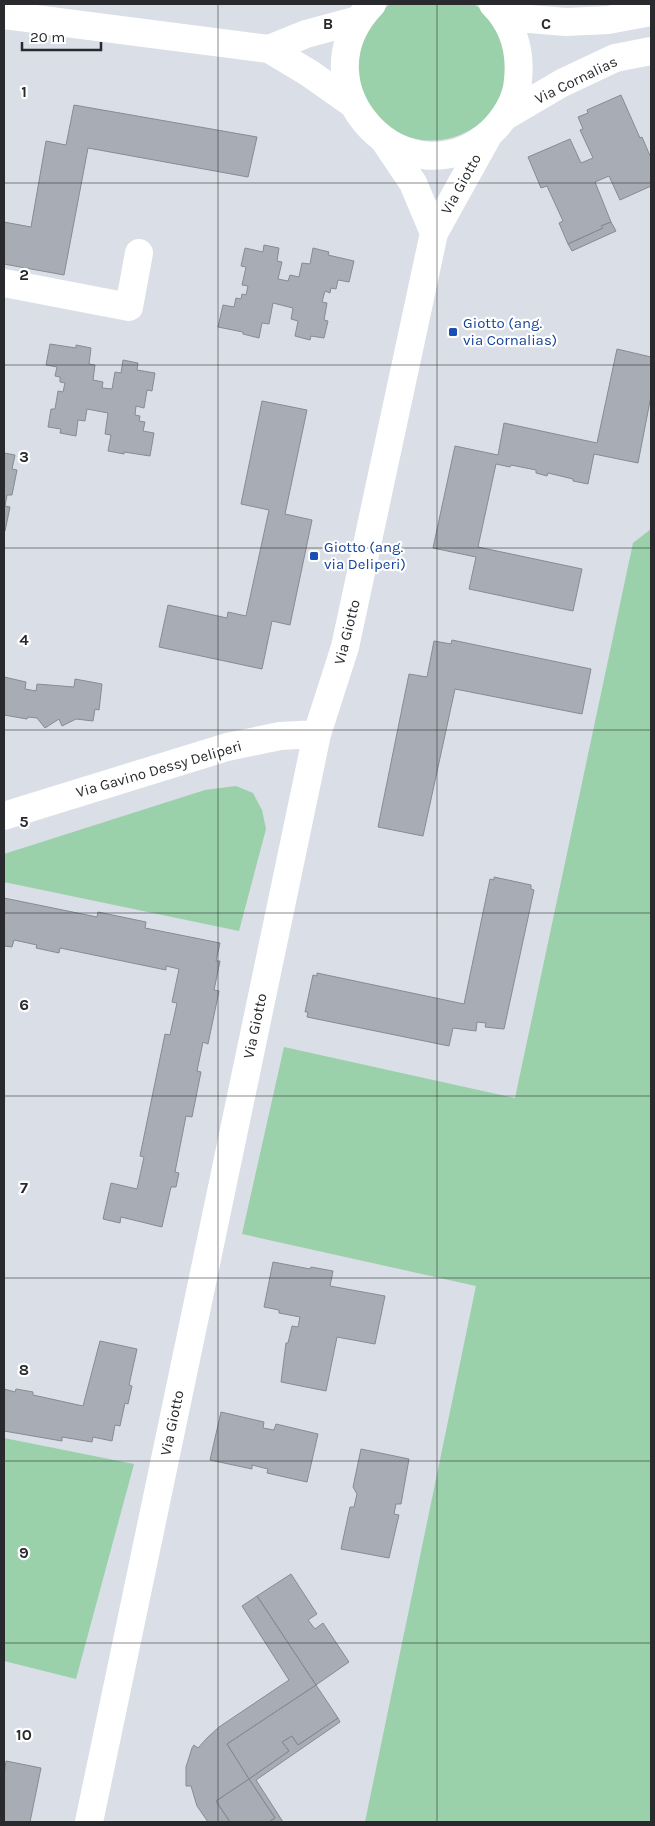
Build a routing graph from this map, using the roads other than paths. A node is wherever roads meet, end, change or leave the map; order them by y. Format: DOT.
graph roads {
  1 [pos="499,11"];
  2 [pos="365,12"];
  3 [pos="651,12"];
  4 [pos="4,15"];
  5 [pos="269,49"];
  6 [pos="651,51"];
  7 [pos="353,104"];
  8 [pos="497,126"];
  9 [pos="384,140"];
  10 [pos="434,234"];
  11 [pos="139,254"];
  12 [pos="4,283"];
  13 [pos="317,734"];
  14 [pos="4,816"];
  15 [pos="89,1822"];
  1 -- 3 [label="street"];
  1 -- 8 [label="street, Via Giotto"];
  2 -- 5 [label="street"];
  2 -- 7 [label="street"];
  4 -- 5 [label="street"];
  5 -- 7 [label="street"];
  6 -- 8 [label="street, Via Cornalias"];
  7 -- 9 [label="street"];
  8 -- 9 [label="street, Via Cornalias"];
  8 -- 10 [label="street, Via Giotto"];
  9 -- 10 [label="street, Via Giotto"];
  10 -- 13 [label="street, Via Giotto"];
  11 -- 12 [label="street"];
  13 -- 14 [label="street, Via Gavino Dessy Deliperi"];
  13 -- 15 [label="street, Via Giotto"];
}
